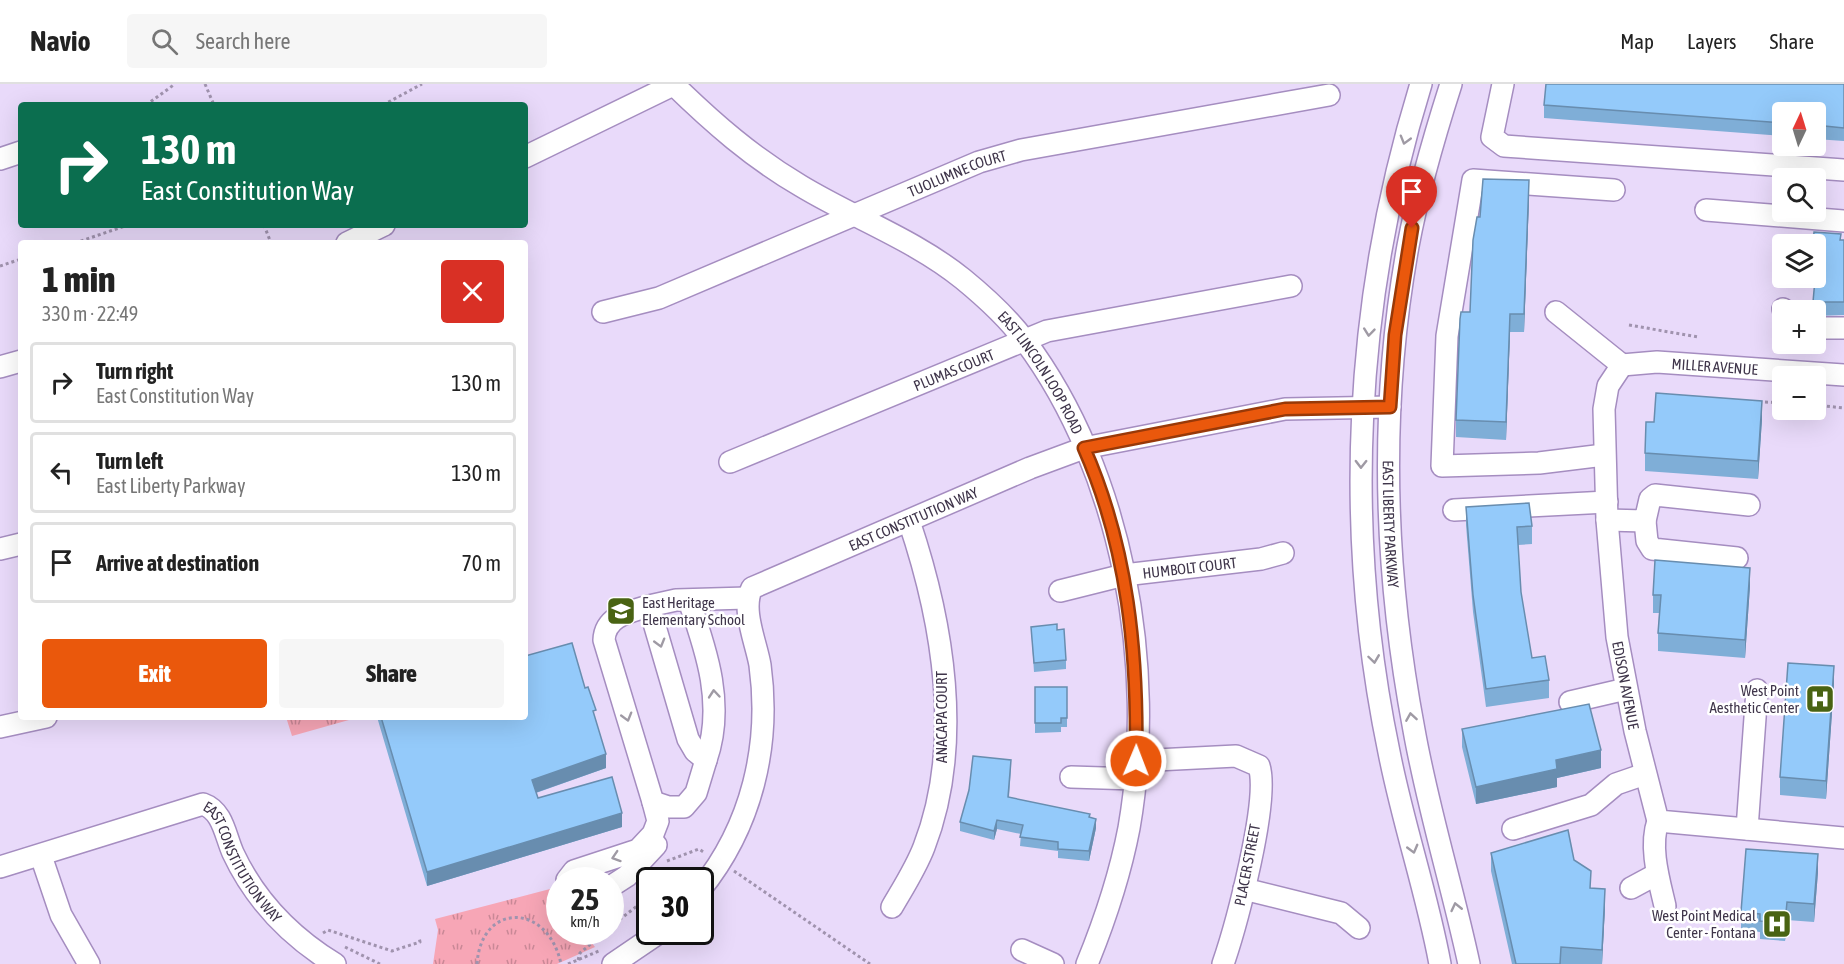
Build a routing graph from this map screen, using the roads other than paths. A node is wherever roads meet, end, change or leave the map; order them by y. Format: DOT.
graph roads {
  1 [pos="674,84"];
  2 [pos="1421,84"];
  3 [pos="1450,84"];
  4 [pos="1503,84"];
  5 [pos="1329,95"];
  6 [pos="18,153"];
  7 [pos="528,156"];
  8 [pos="0,159"];
  9 [pos="1844,170"];
  10 [pos="1614,190"];
  11 [pos="1706,210"];
  12 [pos="855,216"];
  13 [pos="1844,221"];
  14 [pos="378,228"];
  15 [pos="353,240"];
  16 [pos="1291,286"];
  17 [pos="603,312"];
  18 [pos="1556,312"];
  19 [pos="1826,328"];
  20 [pos="1844,328"];
  21 [pos="1024,339"];
  22 [pos="18,362"];
  23 [pos="1622,365"];
  24 [pos="0,367"];
  25 [pos="1844,375"];
  26 [pos="1362,406"];
  27 [pos="1390,407"];
  28 [pos="1084,448"];
  29 [pos="1604,455"];
  30 [pos="730,462"];
  31 [pos="1749,505"];
  32 [pos="1454,510"];
  33 [pos="1607,511"];
  34 [pos="909,521"];
  35 [pos="1645,521"];
  36 [pos="18,545"];
  37 [pos="0,549"];
  38 [pos="1283,553"];
  39 [pos="1737,558"];
  40 [pos="1124,575"];
  41 [pos="1060,591"];
  42 [pos="747,598"];
  43 [pos="689,601"];
  44 [pos="649,606"];
  45 [pos="1626,689"];
  46 [pos="1757,690"];
  47 [pos="1570,702"];
  48 [pos="32,720"];
  49 [pos="0,727"];
  50 [pos="706,760"];
  51 [pos="1136,770"];
  52 [pos="1645,774"];
  53 [pos="1071,777"];
  54 [pos="653,802"];
  55 [pos="684,807"];
  56 [pos="1658,821"];
  57 [pos="1513,829"];
  58 [pos="1747,829"];
  59 [pos="1844,838"];
  60 [pos="41,856"];
  61 [pos="0,867"];
  62 [pos="586,867"];
  63 [pos="714,870"];
  64 [pos="1658,874"];
  65 [pos="624,878"];
  66 [pos="1631,888"];
  67 [pos="1244,889"];
  68 [pos="1665,906"];
  69 [pos="892,907"];
  70 [pos="1359,928"];
  71 [pos="641,945"];
  72 [pos="1022,950"];
  73 [pos="337,954"];
  74 [pos="90,964"];
  75 [pos="613,964"];
  76 [pos="1053,964"];
  77 [pos="1087,964"];
  78 [pos="1223,964"];
  79 [pos="1440,964"];
  80 [pos="1469,964"];
  1 -- 7 [label="street"];
  1 -- 12 [label="street, EAST LINCOLN LOOP ROAD"];
  2 -- 26 [label="street, EAST LIBERTY PARKWAY, one-way"];
  3 -- 27 [label="street, EAST LIBERTY PARKWAY"];
  4 -- 9 [label="street"];
  5 -- 12 [label="street, TUOLUMNE COURT"];
  6 -- 8 [label="street"];
  10 -- 29 [label="street"];
  11 -- 13 [label="street"];
  12 -- 17 [label="street, TUOLUMNE COURT"];
  12 -- 21 [label="street, EAST LINCOLN LOOP ROAD"];
  14 -- 15 [label="street"];
  16 -- 21 [label="street, PLUMAS COURT"];
  18 -- 23 [label="street"];
  19 -- 20 [label="street"];
  21 -- 28 [label="street, EAST LINCOLN LOOP ROAD"];
  21 -- 30 [label="street, PLUMAS COURT"];
  22 -- 24 [label="street"];
  23 -- 25 [label="street, MILLER AVENUE"];
  23 -- 29 [label="street, EDISON AVENUE"];
  26 -- 27 [label="street, EAST CONSTITUTION WAY"];
  26 -- 28 [label="street, EAST CONSTITUTION WAY"];
  26 -- 79 [label="street, EAST LIBERTY PARKWAY, one-way"];
  80 -- 27 [label="street, EAST LIBERTY PARKWAY, one-way"];
  28 -- 34 [label="street, EAST CONSTITUTION WAY"];
  28 -- 40 [label="street, EAST LINCOLN LOOP ROAD"];
  29 -- 33 [label="street, EDISON AVENUE"];
  31 -- 35 [label="street"];
  32 -- 33 [label="street"];
  33 -- 35 [label="street"];
  33 -- 45 [label="street, EDISON AVENUE"];
  34 -- 42 [label="street, EAST CONSTITUTION WAY"];
  34 -- 69 [label="street, ANACAPA COURT"];
  35 -- 39 [label="street"];
  36 -- 37 [label="street"];
  38 -- 40 [label="street, HUMBOLT COURT"];
  40 -- 41 [label="street, HUMBOLT COURT"];
  40 -- 51 [label="street, EAST LINCOLN LOOP ROAD"];
  42 -- 43 [label="street"];
  42 -- 63 [label="street"];
  43 -- 44 [label="street"];
  50 -- 43 [label="street, one-way"];
  44 -- 50 [label="street, one-way"];
  44 -- 54 [label="street, one-way"];
  45 -- 47 [label="street"];
  45 -- 52 [label="street, EDISON AVENUE"];
  46 -- 58 [label="street"];
  48 -- 49 [label="street"];
  50 -- 55 [label="street"];
  51 -- 53 [label="street"];
  51 -- 67 [label="street, PLACER STREET"];
  51 -- 77 [label="street, EAST LINCOLN LOOP ROAD"];
  52 -- 56 [label="street, EDISON AVENUE"];
  52 -- 57 [label="street"];
  54 -- 55 [label="street"];
  54 -- 62 [label="street, one-way"];
  55 -- 65 [label="street"];
  56 -- 58 [label="street"];
  56 -- 64 [label="street, EDISON AVENUE"];
  58 -- 59 [label="street"];
  60 -- 61 [label="street, EAST CONSTITUTION WAY"];
  60 -- 73 [label="street, EAST CONSTITUTION WAY"];
  60 -- 74 [label="street"];
  64 -- 66 [label="street"];
  64 -- 68 [label="street, EDISON AVENUE"];
  67 -- 70 [label="street"];
  67 -- 78 [label="street, PLACER STREET"];
  71 -- 75 [label="street"];
  72 -- 76 [label="street"];
}
